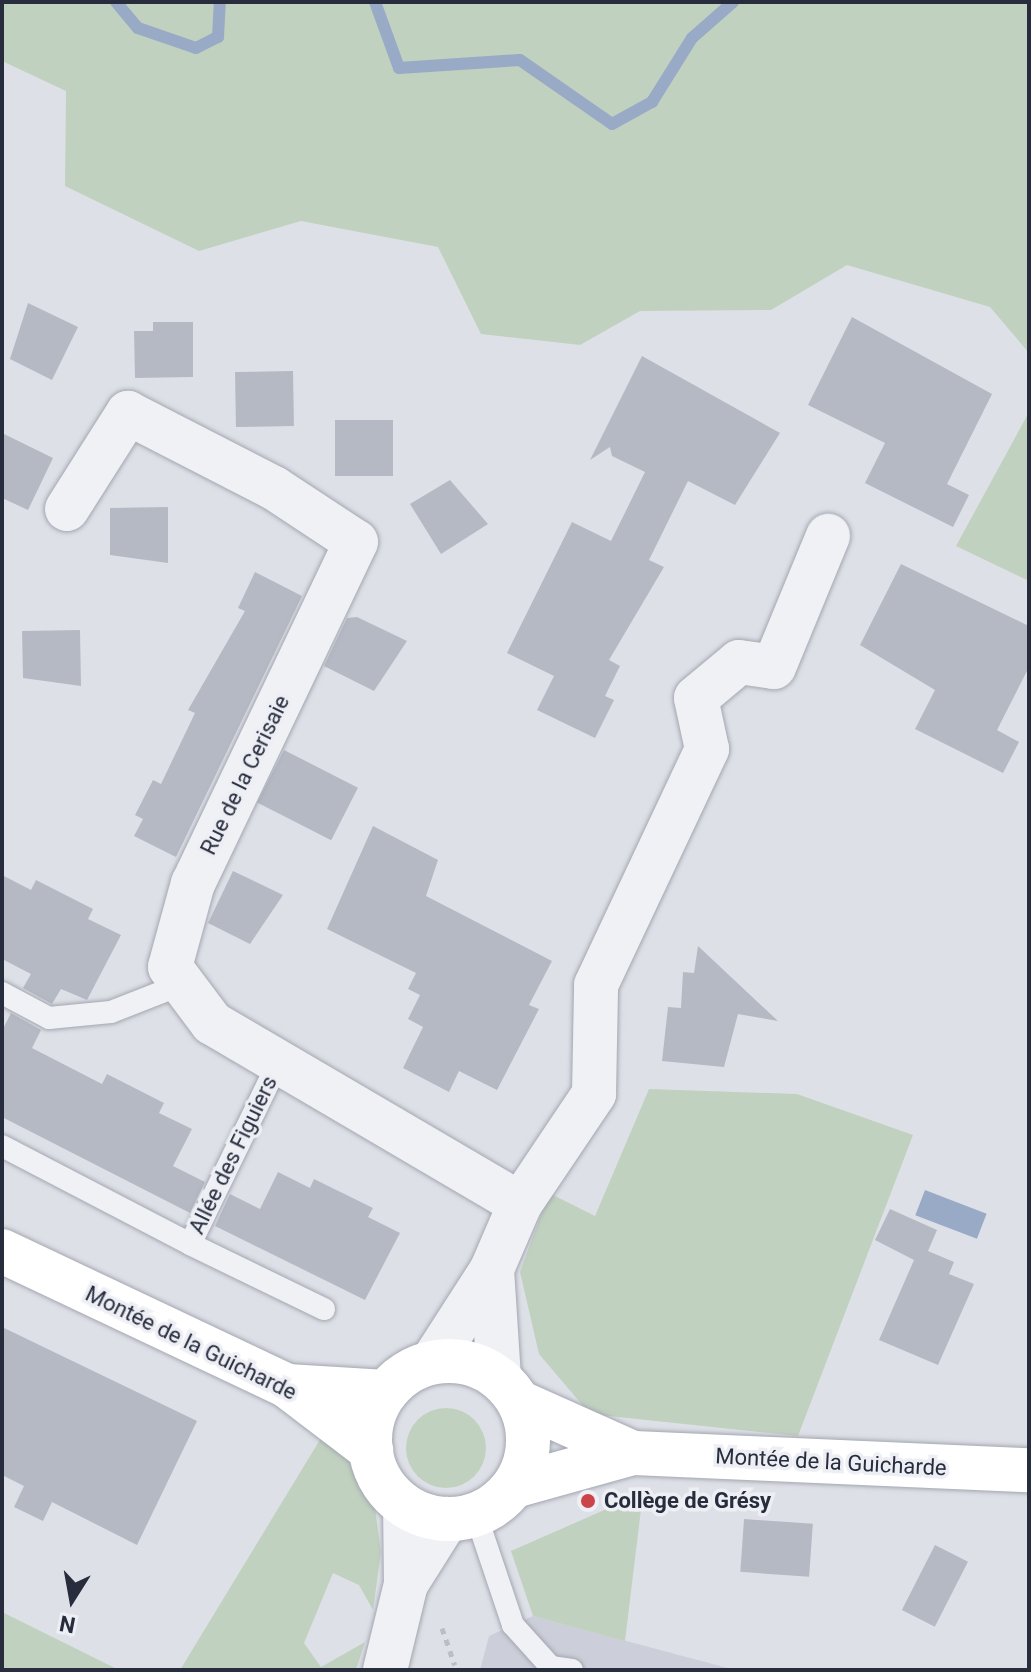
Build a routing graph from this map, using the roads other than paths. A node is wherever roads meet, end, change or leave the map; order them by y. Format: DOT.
graph roads {
  1 [pos="67,509"];
  2 [pos="828,536"];
  3 [pos="182,984"];
  4 [pos="2,993"];
  5 [pos="279,1061"];
  6 [pos="2,1146"];
  7 [pos="520,1204"];
  8 [pos="190,1244"];
  9 [pos="2,1251"];
  10 [pos="492,1269"];
  11 [pos="324,1309"];
  12 [pos="433,1361"];
  13 [pos="287,1386"];
  14 [pos="509,1390"];
  15 [pos="386,1392"];
  16 [pos="371,1450"];
  17 [pos="633,1453"];
  18 [pos="1029,1470"];
  19 [pos="514,1486"];
  20 [pos="405,1506"];
  21 [pos="461,1517"];
  22 [pos="421,1597"];
  23 [pos="385,1670"];
  24 [pos="572,1670"];
  1 -- 3 [label="street, Rue de la Cerisaie"];
  2 -- 7 [label="street"];
  3 -- 4 [label="lane"];
  3 -- 5 [label="street, Rue de la Cerisaie"];
  5 -- 7 [label="street, Rue de la Cerisaie"];
  5 -- 8 [label="lane, Allée des Figuiers"];
  6 -- 8 [label="lane"];
  7 -- 10 [label="street"];
  8 -- 11 [label="lane, Allée des Figuiers"];
  9 -- 13 [label="main road, Montée de la Guicharde"];
  10 -- 12 [label="street"];
  10 -- 14 [label="street"];
  12 -- 14 [label="main road"];
  12 -- 15 [label="main road"];
  13 -- 15 [label="main road"];
  13 -- 16 [label="main road, Montée de la Guicharde"];
  14 -- 17 [label="main road, Montée de la Guicharde"];
  14 -- 19 [label="main road"];
  15 -- 16 [label="main road"];
  16 -- 20 [label="main road"];
  17 -- 18 [label="main road, Montée de la Guicharde"];
  17 -- 19 [label="main road, Montée de la Guicharde"];
  19 -- 21 [label="main road"];
  20 -- 21 [label="main road"];
  20 -- 22 [label="street"];
  21 -- 22 [label="street"];
  21 -- 24 [label="lane"];
  22 -- 23 [label="street"];
}
